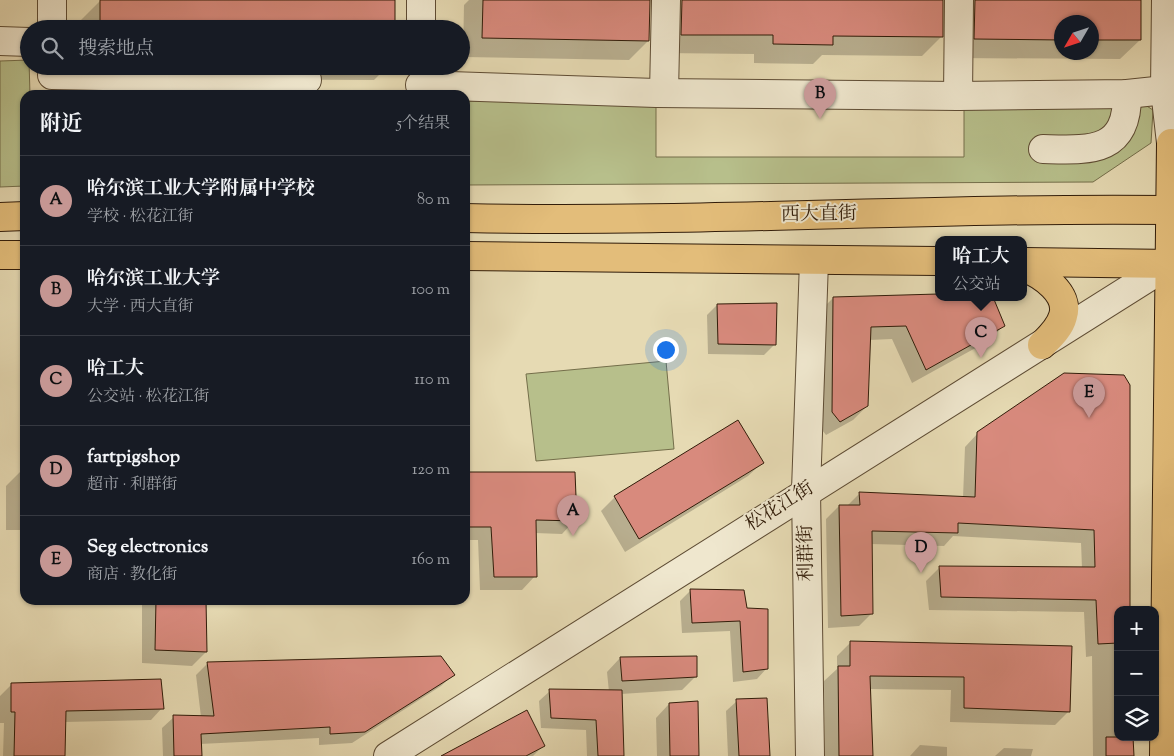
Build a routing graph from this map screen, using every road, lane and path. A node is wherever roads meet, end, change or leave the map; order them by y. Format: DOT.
graph roads {
  1 [pos="52,0"];
  2 [pos="421,0"];
  3 [pos="666,0"];
  4 [pos="959,0"];
  5 [pos="1166,0"];
  6 [pos="52,20"];
  7 [pos="421,20"];
  8 [pos="0,41"];
  9 [pos="20,42"];
  10 [pos="52,79"];
  11 [pos="307,80"];
  12 [pos="421,82"];
  13 [pos="1165,90"];
  14 [pos="664,93"];
  15 [pos="1127,94"];
  16 [pos="958,96"];
  17 [pos="1171,143"];
  18 [pos="1043,149"];
  19 [pos="1172,210"];
  20 [pos="0,216"];
  21 [pos="20,216"];
  22 [pos="470,218"];
  23 [pos="0,255"];
  24 [pos="20,255"];
  25 [pos="470,256"];
  26 [pos="814,261"];
  27 [pos="935,261"];
  28 [pos="1027,262"];
  29 [pos="1172,263"];
  30 [pos="1027,269"];
  31 [pos="1042,345"];
  32 [pos="806,490"];
  33 [pos="390,755"];
  34 [pos="810,756"];
  35 [pos="1164,756"];
  1 -- 6 [label="street"];
  2 -- 7 [label="street"];
  3 -- 14 [label="street"];
  4 -- 16 [label="street"];
  5 -- 13 [label="street"];
  8 -- 9 [label="street"];
  10 -- 11 [label="street"];
  12 -- 14 [label="street"];
  13 -- 15 [label="street"];
  13 -- 17 [label="street"];
  14 -- 16 [label="street"];
  15 -- 16 [label="street"];
  15 -- 18 [label="street"];
  17 -- 19 [label="main road"];
  19 -- 22 [label="main road, 西大直街"];
  19 -- 29 [label="main road"];
  20 -- 21 [label="main road"];
  23 -- 24 [label="main road"];
  25 -- 26 [label="main road"];
  26 -- 27 [label="main road"];
  26 -- 32 [label="street, 利群街"];
  28 -- 29 [label="main road"];
  29 -- 31 [label="street, 松花江街"];
  29 -- 35 [label="main road"];
  30 -- 31 [label="main road"];
  31 -- 32 [label="street, 松花江街"];
  32 -- 33 [label="street, 松花江街"];
  32 -- 34 [label="street, 利群街"];
}
